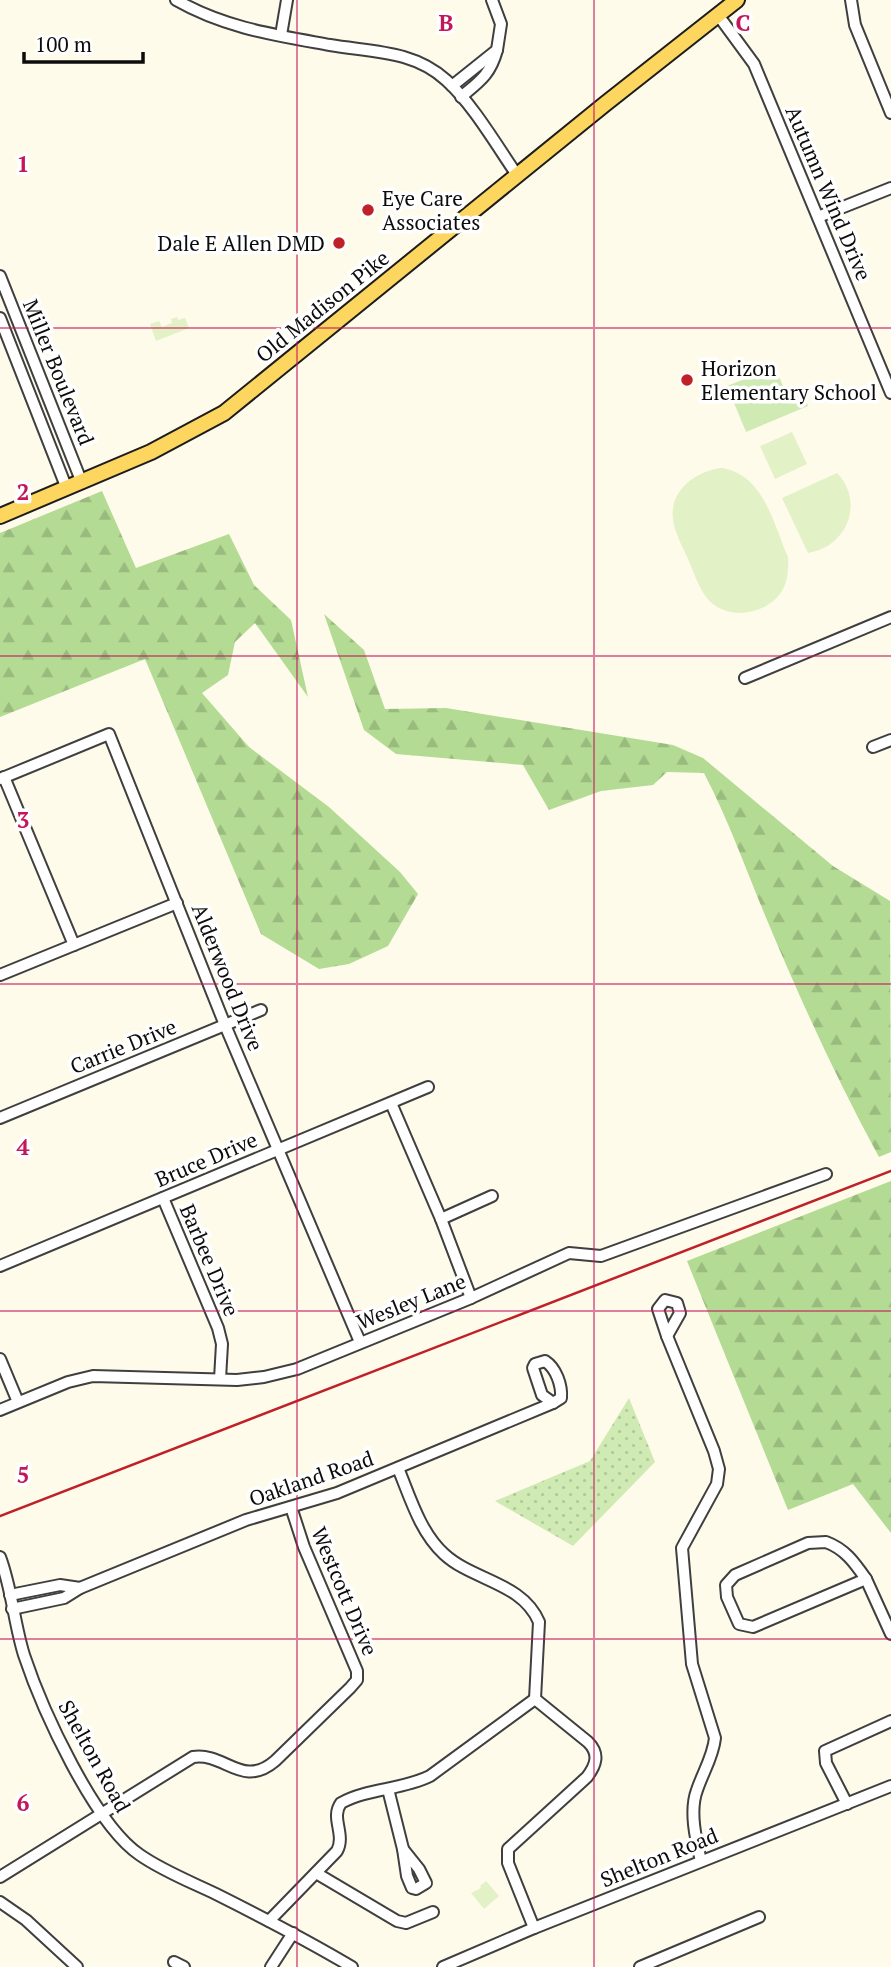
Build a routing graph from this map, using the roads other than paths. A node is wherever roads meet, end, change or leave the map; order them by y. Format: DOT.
graph roads {
  1 [pos="176,0"];
  2 [pos="286,0"];
  3 [pos="492,0"];
  4 [pos="737,0"];
  5 [pos="851,0"];
  6 [pos="718,15"];
  7 [pos="281,35"];
  8 [pos="497,50"];
  9 [pos="452,86"];
  10 [pos="461,97"];
  11 [pos="891,113"];
  12 [pos="517,175"];
  13 [pos="891,188"];
  14 [pos="818,217"];
  15 [pos="0,276"];
  16 [pos="12,304"];
  17 [pos="0,309"];
  18 [pos="0,318"];
  19 [pos="891,393"];
  20 [pos="48,396"];
  21 [pos="32,400"];
  22 [pos="82,482"];
  23 [pos="66,489"];
  24 [pos="0,516"];
  25 [pos="891,617"];
  26 [pos="745,678"];
  27 [pos="891,740"];
  28 [pos="873,747"];
  29 [pos="2,778"];
  30 [pos="177,903"];
  31 [pos="74,945"];
  32 [pos="0,975"];
  33 [pos="261,1010"];
  34 [pos="225,1025"];
  35 [pos="428,1087"];
  36 [pos="391,1102"];
  37 [pos="0,1118"];
  38 [pos="279,1149"];
  39 [pos="826,1174"];
  40 [pos="492,1196"];
  41 [pos="163,1198"];
  42 [pos="441,1219"];
  43 [pos="0,1266"];
  44 [pos="471,1298"];
  45 [pos="667,1336"];
  46 [pos="360,1342"];
  47 [pos="0,1359"];
  48 [pos="220,1379"];
  49 [pos="18,1402"];
  50 [pos="553,1404"];
  51 [pos="0,1410"];
  52 [pos="398,1468"];
  53 [pos="291,1507"];
  54 [pos="0,1557"];
  55 [pos="866,1579"];
  56 [pos="80,1588"];
  57 [pos="10,1595"];
  58 [pos="12,1609"];
  59 [pos="891,1634"];
  60 [pos="535,1699"];
  61 [pos="891,1721"];
  62 [pos="891,1786"];
  63 [pos="388,1790"];
  64 [pos="847,1804"];
  65 [pos="102,1813"];
  66 [pos="403,1849"];
  67 [pos="701,1861"];
  68 [pos="316,1873"];
  69 [pos="0,1877"];
  70 [pos="0,1902"];
  71 [pos="433,1912"];
  72 [pos="759,1917"];
  73 [pos="269,1921"];
  74 [pos="534,1928"];
  75 [pos="293,1933"];
  76 [pos="669,1955"];
  77 [pos="77,1967"];
  78 [pos="271,1967"];
  79 [pos="352,1967"];
  80 [pos="443,1967"];
  81 [pos="639,1967"];
  82 [pos="674,1967"];
  1 -- 7 [label="street"];
  2 -- 7 [label="street"];
  3 -- 8 [label="street"];
  4 -- 6 [label="main road, Old Madison Pike"];
  5 -- 11 [label="street"];
  6 -- 12 [label="main road, Old Madison Pike"];
  6 -- 14 [label="street, Autumn Wind Drive"];
  7 -- 9 [label="street"];
  8 -- 9 [label="street"];
  8 -- 10 [label="street"];
  9 -- 10 [label="street"];
  10 -- 12 [label="street"];
  12 -- 22 [label="main road, Old Madison Pike"];
  13 -- 14 [label="street"];
  14 -- 19 [label="street, Autumn Wind Drive"];
  15 -- 16 [label="street, Miller Boulevard"];
  16 -- 17 [label="street"];
  16 -- 20 [label="street, Miller Boulevard"];
  18 -- 21 [label="street, Miller Boulevard"];
  20 -- 21 [label="street"];
  20 -- 22 [label="street, Miller Boulevard"];
  21 -- 23 [label="street, Miller Boulevard"];
  22 -- 23 [label="main road, Old Madison Pike"];
  23 -- 24 [label="main road, Old Madison Pike"];
  25 -- 26 [label="street"];
  27 -- 28 [label="street"];
  29 -- 30 [label="street, Alderwood Drive"];
  29 -- 31 [label="street"];
  30 -- 31 [label="street"];
  30 -- 34 [label="street, Alderwood Drive"];
  31 -- 32 [label="street"];
  33 -- 34 [label="street, Carrie Drive"];
  34 -- 37 [label="street, Carrie Drive"];
  34 -- 38 [label="street, Alderwood Drive"];
  35 -- 36 [label="street, Bruce Drive"];
  36 -- 38 [label="street, Bruce Drive"];
  36 -- 42 [label="street"];
  38 -- 41 [label="street, Bruce Drive"];
  38 -- 46 [label="street, Alderwood Drive"];
  39 -- 44 [label="street, Wesley Lane"];
  40 -- 42 [label="street"];
  41 -- 43 [label="street, Bruce Drive"];
  41 -- 48 [label="street, Barbee Drive"];
  42 -- 44 [label="street"];
  44 -- 46 [label="street, Wesley Lane"];
  45 -- 67 [label="street"];
  46 -- 48 [label="street, Wesley Lane"];
  47 -- 49 [label="street"];
  48 -- 49 [label="street, Wesley Lane"];
  49 -- 51 [label="street, Wesley Lane"];
  50 -- 52 [label="street, Oakland Road"];
  52 -- 53 [label="street, Oakland Road"];
  52 -- 60 [label="street"];
  53 -- 56 [label="street, Oakland Road"];
  53 -- 65 [label="street, Westcott Drive"];
  54 -- 57 [label="street, Shelton Road"];
  55 -- 55 [label="street"];
  55 -- 59 [label="street"];
  56 -- 57 [label="street, Oakland Road"];
  56 -- 58 [label="street, Oakland Road"];
  57 -- 58 [label="street, Shelton Road"];
  58 -- 65 [label="street, Shelton Road"];
  60 -- 63 [label="street"];
  60 -- 74 [label="street"];
  61 -- 64 [label="street"];
  62 -- 64 [label="street, Shelton Road"];
  63 -- 66 [label="street"];
  63 -- 68 [label="street"];
  64 -- 67 [label="street, Shelton Road"];
  65 -- 69 [label="street, Westcott Drive"];
  65 -- 73 [label="street, Shelton Road"];
  67 -- 74 [label="street, Shelton Road"];
  68 -- 71 [label="street"];
  68 -- 73 [label="street"];
  70 -- 77 [label="street"];
  72 -- 76 [label="street"];
  73 -- 75 [label="street, Shelton Road"];
  74 -- 80 [label="street, Shelton Road"];
  75 -- 78 [label="street"];
  75 -- 79 [label="street, Shelton Road"];
  76 -- 81 [label="street"];
  76 -- 82 [label="street"];
}
